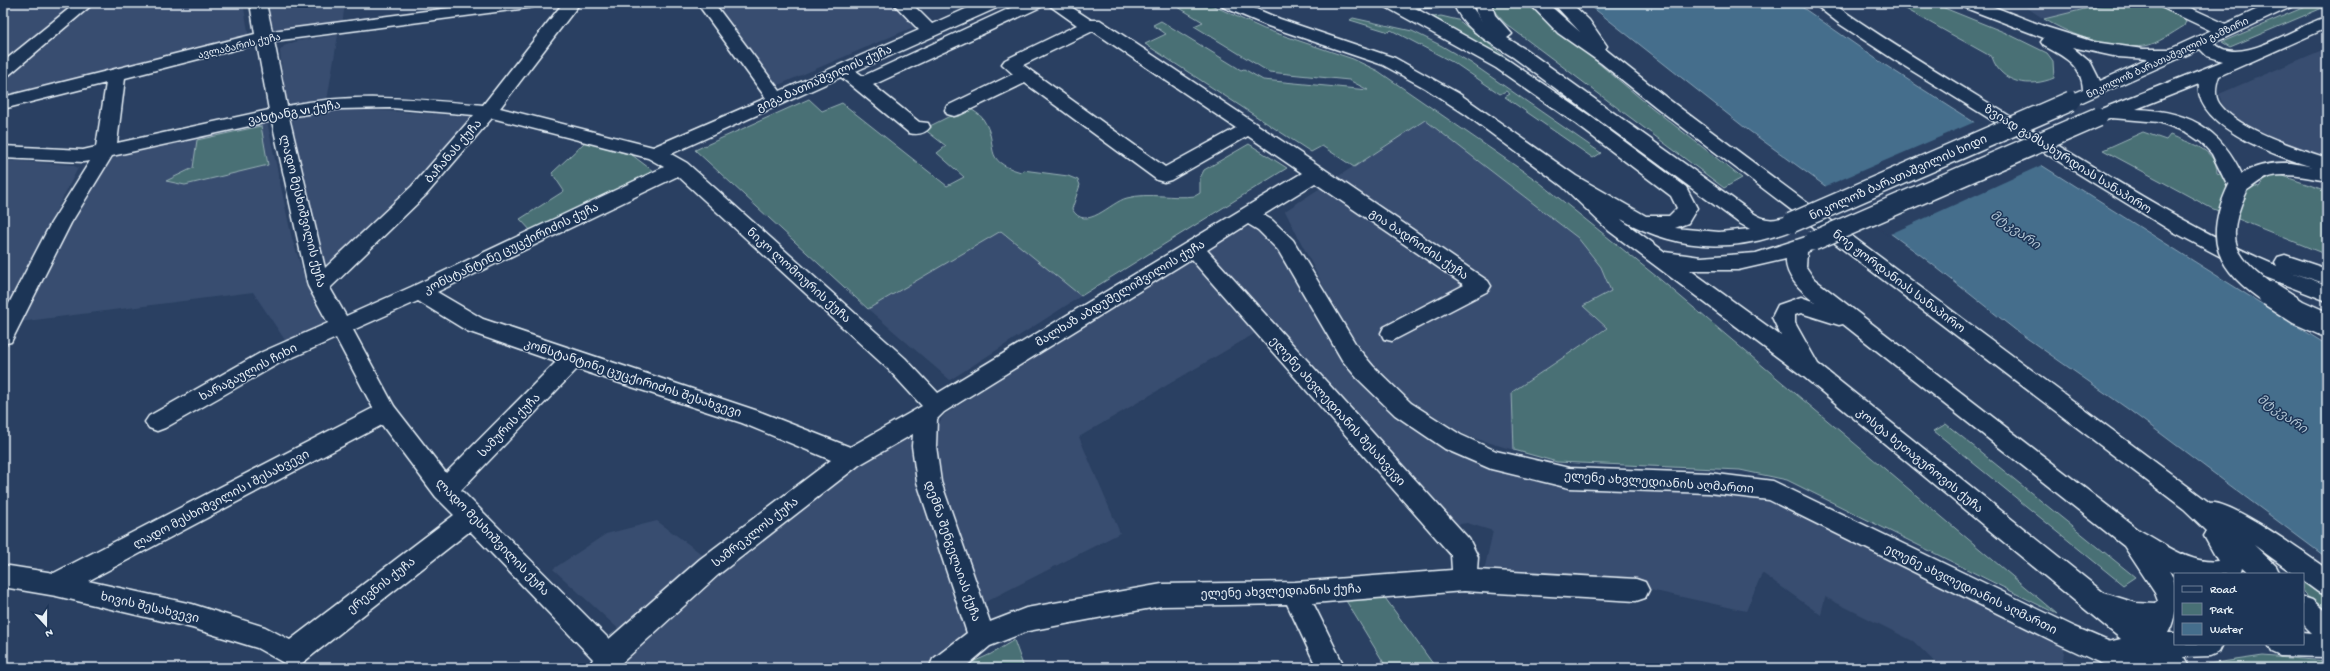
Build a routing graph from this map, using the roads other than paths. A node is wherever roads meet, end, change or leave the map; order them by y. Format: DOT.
graph roads {
  1 [pos="86,3"];
  2 [pos="258,3"];
  3 [pos="527,3"];
  4 [pos="572,3"];
  5 [pos="704,3"];
  6 [pos="901,3"];
  7 [pos="993,3"];
  8 [pos="1035,3"];
  9 [pos="1054,3"];
  10 [pos="1229,3"];
  11 [pos="1392,3"];
  12 [pos="1414,3"];
  13 [pos="1432,3"];
  14 [pos="1461,3"];
  15 [pos="1483,3"];
  16 [pos="1538,3"];
  17 [pos="1561,3"];
  18 [pos="1821,3"];
  19 [pos="1840,3"];
  20 [pos="1969,3"];
  21 [pos="2167,3"];
  22 [pos="2285,3"];
  23 [pos="2327,22"];
  24 [pos="2016,23"];
  25 [pos="1091,25"];
  26 [pos="2224,30"];
  27 [pos="930,31"];
  28 [pos="266,37"];
  29 [pos="2207,37"];
  30 [pos="2177,51"];
  31 [pos="1520,53"];
  32 [pos="2247,57"];
  33 [pos="1607,58"];
  34 [pos="843,70"];
  35 [pos="3,71"];
  36 [pos="2211,73"];
  37 [pos="1026,75"];
  38 [pos="116,76"];
  39 [pos="860,84"];
  40 [pos="2092,91"];
  41 [pos="776,100"];
  42 [pos="2071,101"];
  43 [pos="3,103"];
  44 [pos="954,110"];
  45 [pos="488,111"];
  46 [pos="279,113"];
  47 [pos="2102,116"];
  48 [pos="1249,128"];
  49 [pos="915,131"];
  50 [pos="3,152"];
  51 [pos="104,153"];
  52 [pos="655,154"];
  53 [pos="2327,165"];
  54 [pos="680,167"];
  55 [pos="1317,173"];
  56 [pos="2327,175"];
  57 [pos="1569,180"];
  58 [pos="2238,188"];
  59 [pos="1248,215"];
  60 [pos="1640,221"];
  61 [pos="1786,226"];
  62 [pos="1805,244"];
  63 [pos="1193,248"];
  64 [pos="1660,258"];
  65 [pos="2327,276"];
  66 [pos="319,286"];
  67 [pos="419,292"];
  68 [pos="2327,293"];
  69 [pos="340,325"];
  70 [pos="2327,325"];
  71 [pos="1860,326"];
  72 [pos="1392,333"];
  73 [pos="3,336"];
  74 [pos="573,359"];
  75 [pos="1812,371"];
  76 [pos="931,411"];
  77 [pos="386,412"];
  78 [pos="157,422"];
  79 [pos="851,458"];
  80 [pos="445,490"];
  81 [pos="2193,502"];
  82 [pos="471,516"];
  83 [pos="2130,537"];
  84 [pos="2189,570"];
  85 [pos="2266,573"];
  86 [pos="3,576"];
  87 [pos="1464,580"];
  88 [pos="2327,584"];
  89 [pos="56,585"];
  90 [pos="1636,590"];
  91 [pos="1295,593"];
  92 [pos="2088,597"];
  93 [pos="2304,609"];
  94 [pos="2167,613"];
  95 [pos="2304,624"];
  96 [pos="2327,629"];
  97 [pos="2327,636"];
  98 [pos="981,638"];
  99 [pos="2304,644"];
  100 [pos="2205,645"];
  101 [pos="2327,645"];
  102 [pos="291,655"];
  103 [pos="2144,657"];
  104 [pos="605,662"];
  105 [pos="943,668"];
  106 [pos="1331,668"];
  107 [pos="2176,668"];
  1 -- 35 [label="main road"];
  2 -- 28 [label="main road, ლადო მესხიშვილის ქუჩა"];
  3 -- 28 [label="main road, ავლაბარის ქუჩა"];
  4 -- 45 [label="main road, ბაჩანას ქუჩა"];
  5 -- 41 [label="main road"];
  6 -- 27 [label="main road"];
  7 -- 27 [label="main road, გიგა ბათიაშვილის ქუჩა"];
  8 -- 39 [label="main road"];
  9 -- 25 [label="main road"];
  10 -- 57 [label="main road"];
  11 -- 60 [label="main road"];
  12 -- 13 [label="main road"];
  14 -- 31 [label="main road"];
  15 -- 31 [label="main road"];
  16 -- 33 [label="main road, ნოე ჟორდანიას სანაპირო"];
  17 -- 33 [label="main road, ნოე ჟორდანიას სანაპირო"];
  18 -- 68 [label="main road, ზვიად გამსახურდიას სანაპირო"];
  19 -- 65 [label="main road, ზვიად გამსახურდიას სანაპირო"];
  20 -- 24 [label="main road"];
  21 -- 26 [label="main road"];
  22 -- 26 [label="main road, ნიკოლოზ ბარათაშვილის გამზირი"];
  23 -- 32 [label="main road"];
  24 -- 30 [label="main road"];
  24 -- 40 [label="main road"];
  25 -- 37 [label="main road"];
  25 -- 48 [label="main road"];
  26 -- 29 [label="main road, ნიკოლოზ ბარათაშვილის გამზირი"];
  27 -- 34 [label="main road, გიგა ბათიაშვილის ქუჩა"];
  28 -- 38 [label="main road, ავლაბარის ქუჩა"];
  28 -- 46 [label="main road, ლადო მესხიშვილის ქუჩა"];
  29 -- 30 [label="main road, ნიკოლოზ ბარათაშვილის გამზირი"];
  29 -- 32 [label="main road"];
  30 -- 40 [label="main road, ნიკოლოზ ბარათაშვილის გამზირი"];
  31 -- 61 [label="main road"];
  32 -- 36 [label="main road"];
  33 -- 81 [label="main road, ნოე ჟორდანიას სანაპირო"];
  34 -- 39 [label="main road"];
  34 -- 41 [label="main road, გიგა ბათიაშვილის ქუჩა"];
  36 -- 47 [label="main road"];
  36 -- 53 [label="main road"];
  37 -- 44 [label="main road"];
  37 -- 48 [label="main road"];
  38 -- 43 [label="main road, ავლაბარის ქუჩა"];
  38 -- 51 [label="main road"];
  39 -- 49 [label="main road"];
  40 -- 42 [label="main road, ნიკოლოზ ბარათაშვილის გამზირი"];
  41 -- 52 [label="main road, გიგა ბათიაშვილის ქუჩა"];
  42 -- 61 [label="main road, ნიკოლოზ ბარათაშვილის ხიდი, bridge"];
  45 -- 46 [label="main road, ვახტანგ VI ქუჩა"];
  45 -- 52 [label="main road, ვახტანგ VI ქუჩა"];
  45 -- 66 [label="main road, ბაჩანას ქუჩა"];
  46 -- 51 [label="main road, ვახტანგ VI ქუჩა"];
  46 -- 66 [label="main road, ლადო მესხიშვილის ქუჩა"];
  47 -- 58 [label="main road"];
  47 -- 62 [label="main road, ნიკოლოზ ბარათაშვილის ხიდი, bridge"];
  48 -- 55 [label="main road"];
  50 -- 51 [label="main road, ვახტანგ VI ქუჩა"];
  51 -- 73 [label="main road"];
  52 -- 54 [label="main road, ნიკო ლომოურის ქუჩა"];
  54 -- 67 [label="main road, კონსტანტინე ცუცქირიძის ქუჩა"];
  54 -- 76 [label="main road, ნიკო ლომოურის ქუჩა"];
  55 -- 59 [label="main road, მალხაზ აბდუშელიშვილის ქუჩა"];
  55 -- 72 [label="main road, გია ბადრიძის ქუჩა"];
  56 -- 58 [label="main road"];
  57 -- 60 [label="main road"];
  57 -- 64 [label="main road, კოსტა ხეთაგუროვის ქუჩა"];
  58 -- 70 [label="main road, bridge"];
  59 -- 63 [label="main road, მალხაზ აბდუშელიშვილის ქუჩა"];
  59 -- 103 [label="main road, ელენე ახვლედიანის აღმართი"];
  60 -- 61 [label="main road, ნიკოლოზ ბარათაშვილის ხიდი"];
  62 -- 64 [label="main road, ნიკოლოზ ბარათაშვილის ხიდი"];
  62 -- 71 [label="main road"];
  63 -- 76 [label="main road, მალხაზ აბდუშელიშვილის ქუჩა"];
  63 -- 87 [label="main road, ელენე ახვლედიანის შესახვევი"];
  64 -- 75 [label="main road, კოსტა ხეთაგუროვის ქუჩა"];
  66 -- 69 [label="main road, ლადო მესხიშვილის ქუჩა"];
  67 -- 69 [label="main road, კონსტანტინე ცუცქირიძის ქუჩა"];
  67 -- 74 [label="main road, კონსტანტინე ცუცქირიძის შესახვევი"];
  69 -- 77 [label="main road, ლადო მესხიშვილის ქუჩა"];
  69 -- 78 [label="main road, ხარაგაულის ჩიხი"];
  71 -- 75 [label="main road"];
  71 -- 83 [label="main road"];
  74 -- 79 [label="main road, კონსტანტინე ცუცქირიძის შესახვევი"];
  74 -- 80 [label="main road, სამურის ქუჩა"];
  75 -- 92 [label="main road, კოსტა ხეთაგუროვის ქუჩა"];
  76 -- 79 [label="main road, სამრეკლოს ქუჩა"];
  76 -- 98 [label="main road, დემნა შენგელაიას ქუჩა"];
  77 -- 80 [label="main road, ლადო მესხიშვილის ქუჩა"];
  77 -- 89 [label="main road, ლადო მესხიშვილის I შესახვევი"];
  79 -- 104 [label="main road, სამრეკლოს ქუჩა"];
  80 -- 82 [label="main road, ლადო მესხიშვილის ქუჩა"];
  81 -- 84 [label="main road"];
  81 -- 85 [label="main road, ნოე ჟორდანიას სანაპირო"];
  81 -- 88 [label="main road, ნოე ჟორდანიას სანაპირო"];
  82 -- 102 [label="main road, ერევნის ქუჩა"];
  82 -- 104 [label="main road, ლადო მესხიშვილის ქუჩა"];
  83 -- 84 [label="main road"];
  83 -- 94 [label="main road"];
  86 -- 89 [label="main road, ხივის შესახვევი"];
  87 -- 90 [label="main road, ელენე ახვლედიანის ქუჩა"];
  87 -- 91 [label="main road, ელენე ახვლედიანის ქუჩა"];
  89 -- 102 [label="main road, ხივის შესახვევი"];
  91 -- 98 [label="main road, ელენე ახვლედიანის ქუჩა"];
  91 -- 106 [label="main road"];
  92 -- 94 [label="main road"];
  92 -- 103 [label="main road, კოსტა ხეთაგუროვის ქუჩა"];
  93 -- 96 [label="main road"];
  94 -- 103 [label="main road"];
  95 -- 97 [label="main road"];
  98 -- 105 [label="main road, ელენე ახვლედიანის ქუჩა"];
  99 -- 101 [label="main road"];
  100 -- 103 [label="main road"];
  103 -- 107 [label="main road, კოსტა ხეთაგუროვის ქუჩა"];
}
